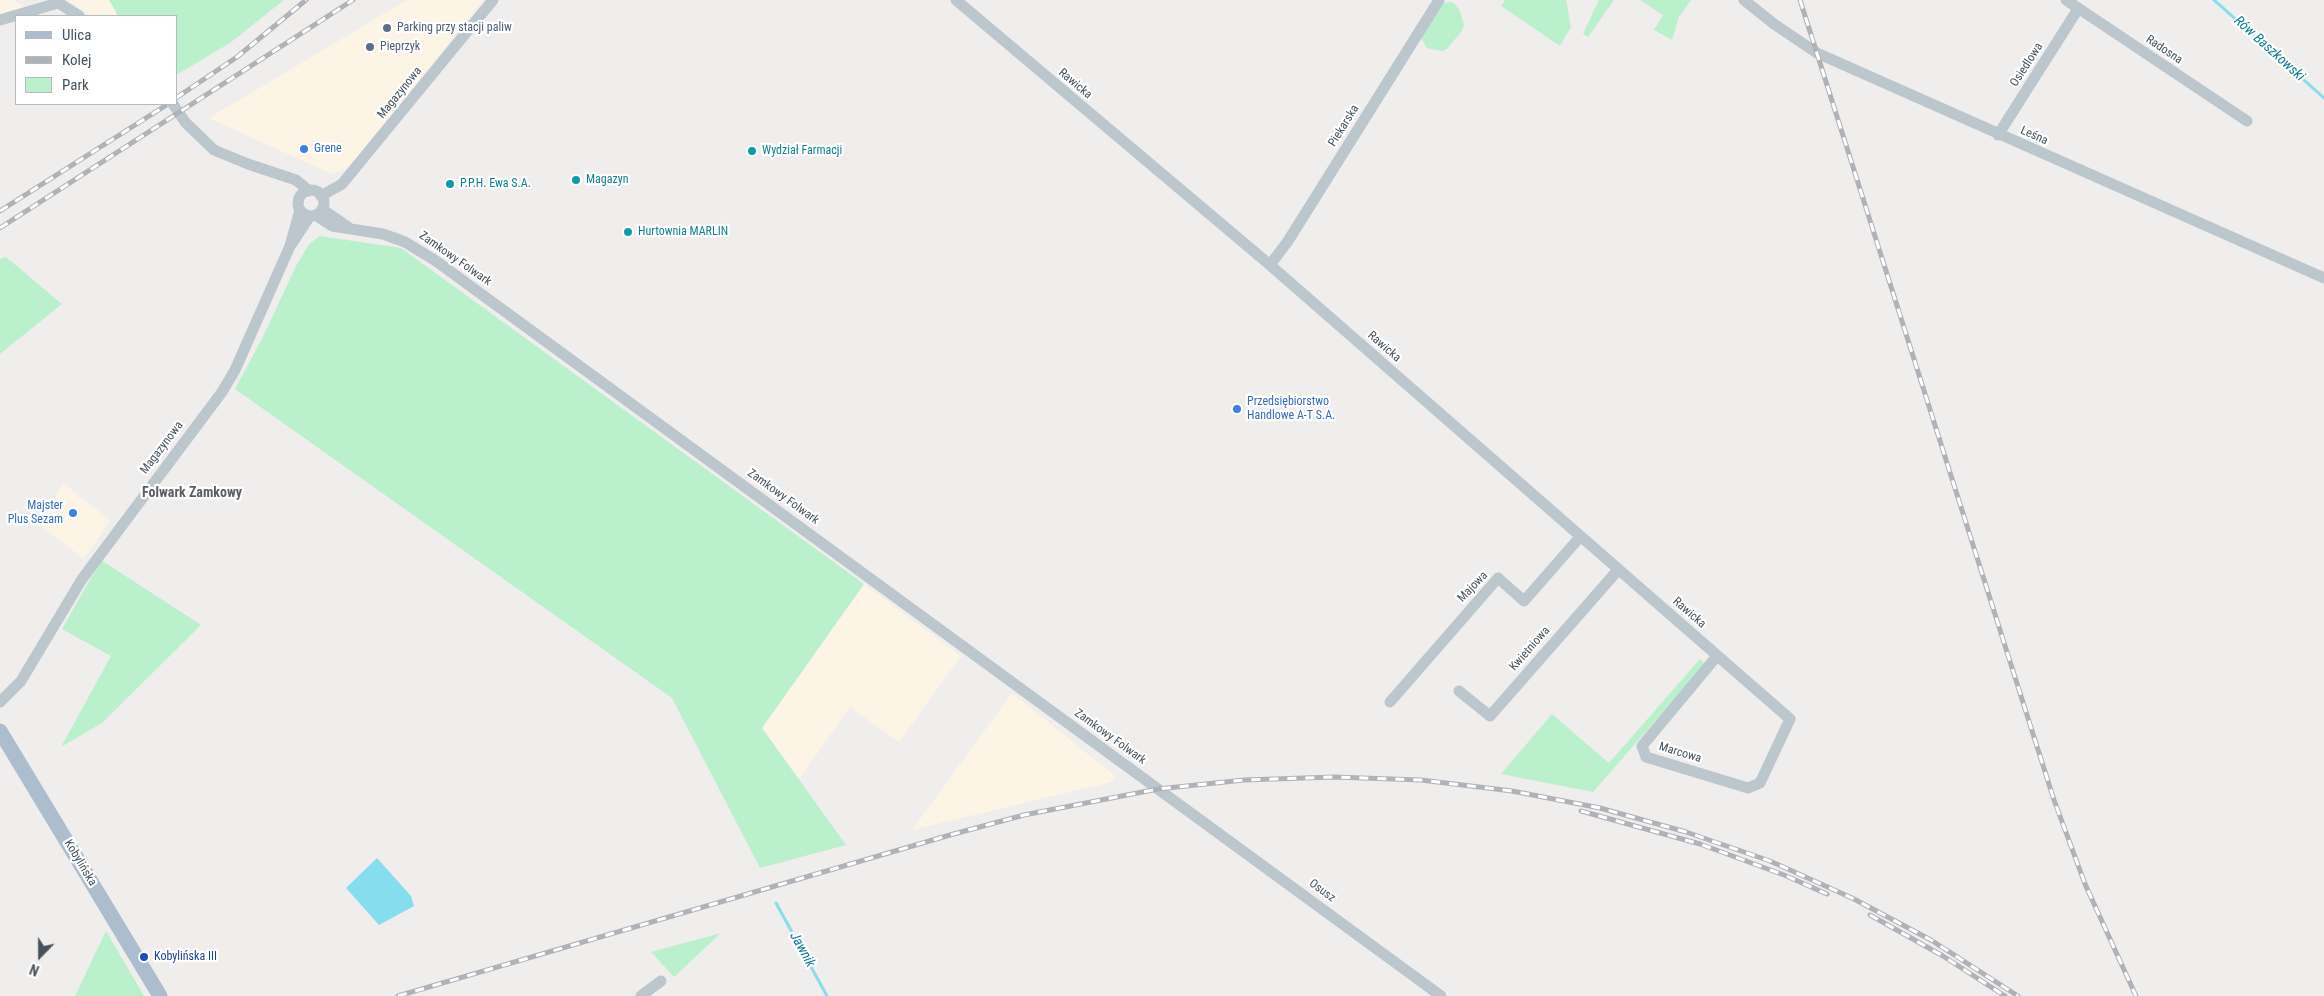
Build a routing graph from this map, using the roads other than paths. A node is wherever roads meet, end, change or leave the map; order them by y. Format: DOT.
graph roads {
  1 [pos="493,0"];
  2 [pos="956,0"];
  3 [pos="1439,0"];
  4 [pos="1744,0"];
  5 [pos="2066,0"];
  6 [pos="56,2"];
  7 [pos="2078,10"];
  8 [pos="15,15"];
  9 [pos="16,15"];
  10 [pos="77,15"];
  11 [pos="0,20"];
  12 [pos="174,105"];
  13 [pos="2247,121"];
  14 [pos="1998,135"];
  15 [pos="304,194"];
  16 [pos="321,196"];
  17 [pos="312,212"];
  18 [pos="1270,265"];
  19 [pos="2324,278"];
  20 [pos="1580,537"];
  21 [pos="1618,570"];
  22 [pos="1718,656"];
  23 [pos="1459,691"];
  24 [pos="0,702"];
  25 [pos="1390,702"];
  26 [pos="1790,719"];
  27 [pos="0,731"];
  28 [pos="1186,809"];
  29 [pos="661,980"];
  30 [pos="160,996"];
  31 [pos="640,996"];
  32 [pos="1441,996"];
  1 -- 16 [label="street, Magazynowa"];
  2 -- 18 [label="street, Rawicka"];
  3 -- 18 [label="street, Piekarska"];
  4 -- 14 [label="street, Leśna"];
  5 -- 7 [label="street, Radosna"];
  6 -- 9 [label="street"];
  6 -- 10 [label="street"];
  7 -- 13 [label="street, Radosna"];
  7 -- 14 [label="street, Osiedlowa"];
  8 -- 11 [label="street"];
  12 -- 15 [label="street"];
  14 -- 19 [label="street, Leśna"];
  15 -- 16 [label="street"];
  15 -- 17 [label="street"];
  16 -- 17 [label="street"];
  17 -- 24 [label="street, Magazynowa"];
  17 -- 28 [label="street, Zamkowy Folwark"];
  18 -- 20 [label="street, Rawicka"];
  20 -- 21 [label="street, Rawicka"];
  20 -- 25 [label="street, Majowa"];
  21 -- 22 [label="street, Rawicka"];
  21 -- 23 [label="street, Kwietniowa"];
  22 -- 26 [label="street, Rawicka"];
  22 -- 26 [label="street, Marcowa"];
  27 -- 30 [label="main road, Kobylińska"];
  28 -- 32 [label="street, Osusz"];
  29 -- 31 [label="street"];
}
